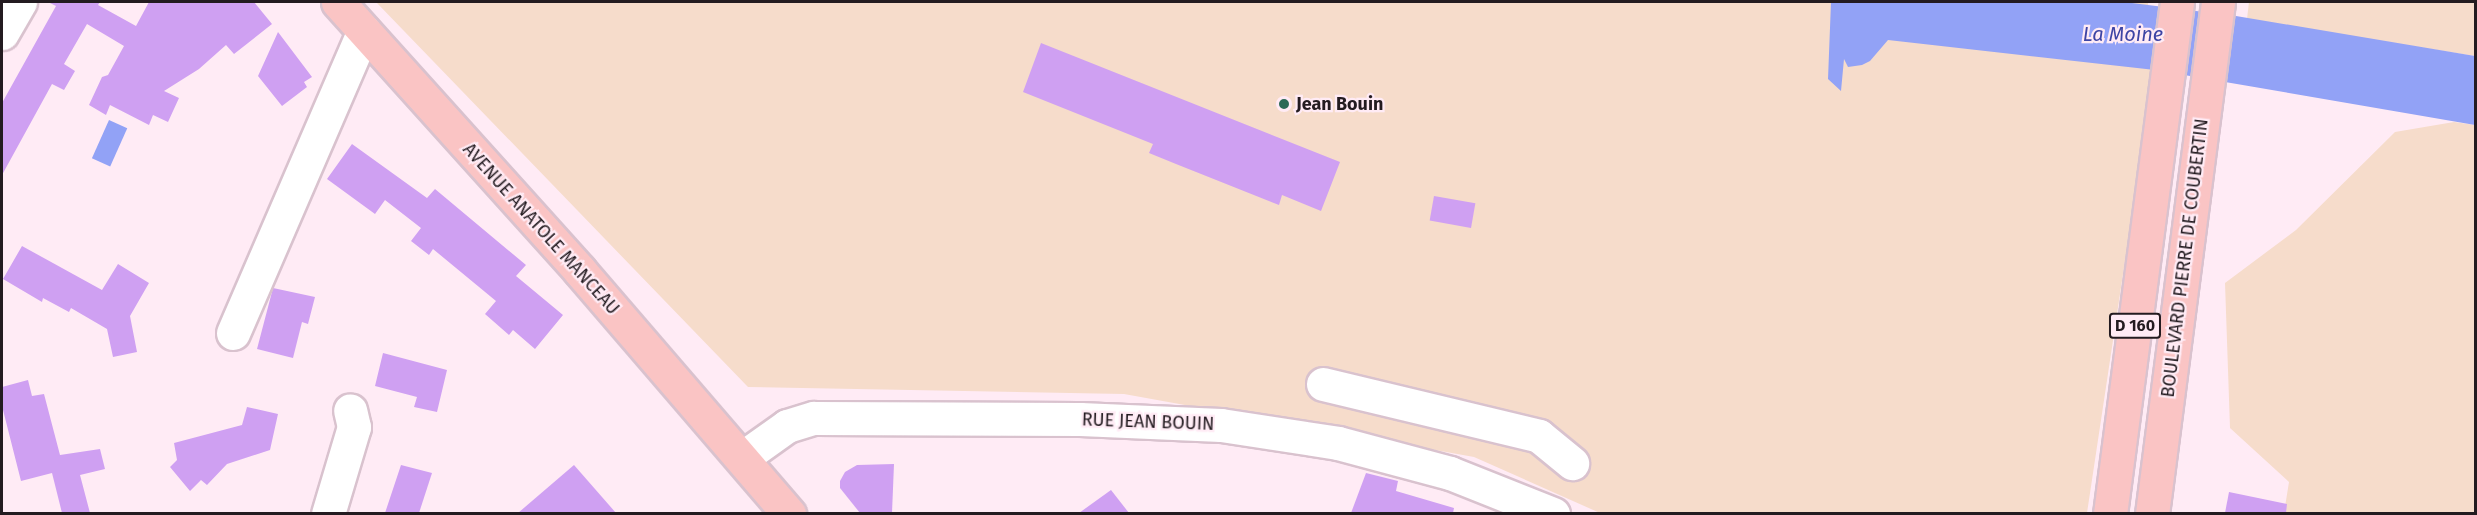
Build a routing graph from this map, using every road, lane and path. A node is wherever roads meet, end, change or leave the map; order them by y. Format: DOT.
graph roads {
  1 [pos="20,2"];
  2 [pos="338,2"];
  3 [pos="2177,2"];
  4 [pos="2218,2"];
  5 [pos="364,31"];
  6 [pos="2,33"];
  7 [pos="233,333"];
  8 [pos="1323,384"];
  9 [pos="350,410"];
  10 [pos="742,458"];
  11 [pos="1572,463"];
  12 [pos="328,513"];
  13 [pos="789,513"];
  14 [pos="1553,513"];
  15 [pos="2110,513"];
  16 [pos="2152,513"];
  1 -- 6 [label="street"];
  2 -- 5 [label="main road, AVENUE ANATOLE MANCEAU"];
  3 -- 15 [label="main road, D 160"];
  4 -- 16 [label="main road, BOULEVARD PIERRE DE COUBERTIN / D 160"];
  5 -- 7 [label="street"];
  5 -- 10 [label="main road, AVENUE ANATOLE MANCEAU"];
  8 -- 11 [label="street"];
  9 -- 12 [label="street"];
  10 -- 13 [label="main road, AVENUE ANATOLE MANCEAU"];
  10 -- 14 [label="street, RUE JEAN BOUIN"];
}
